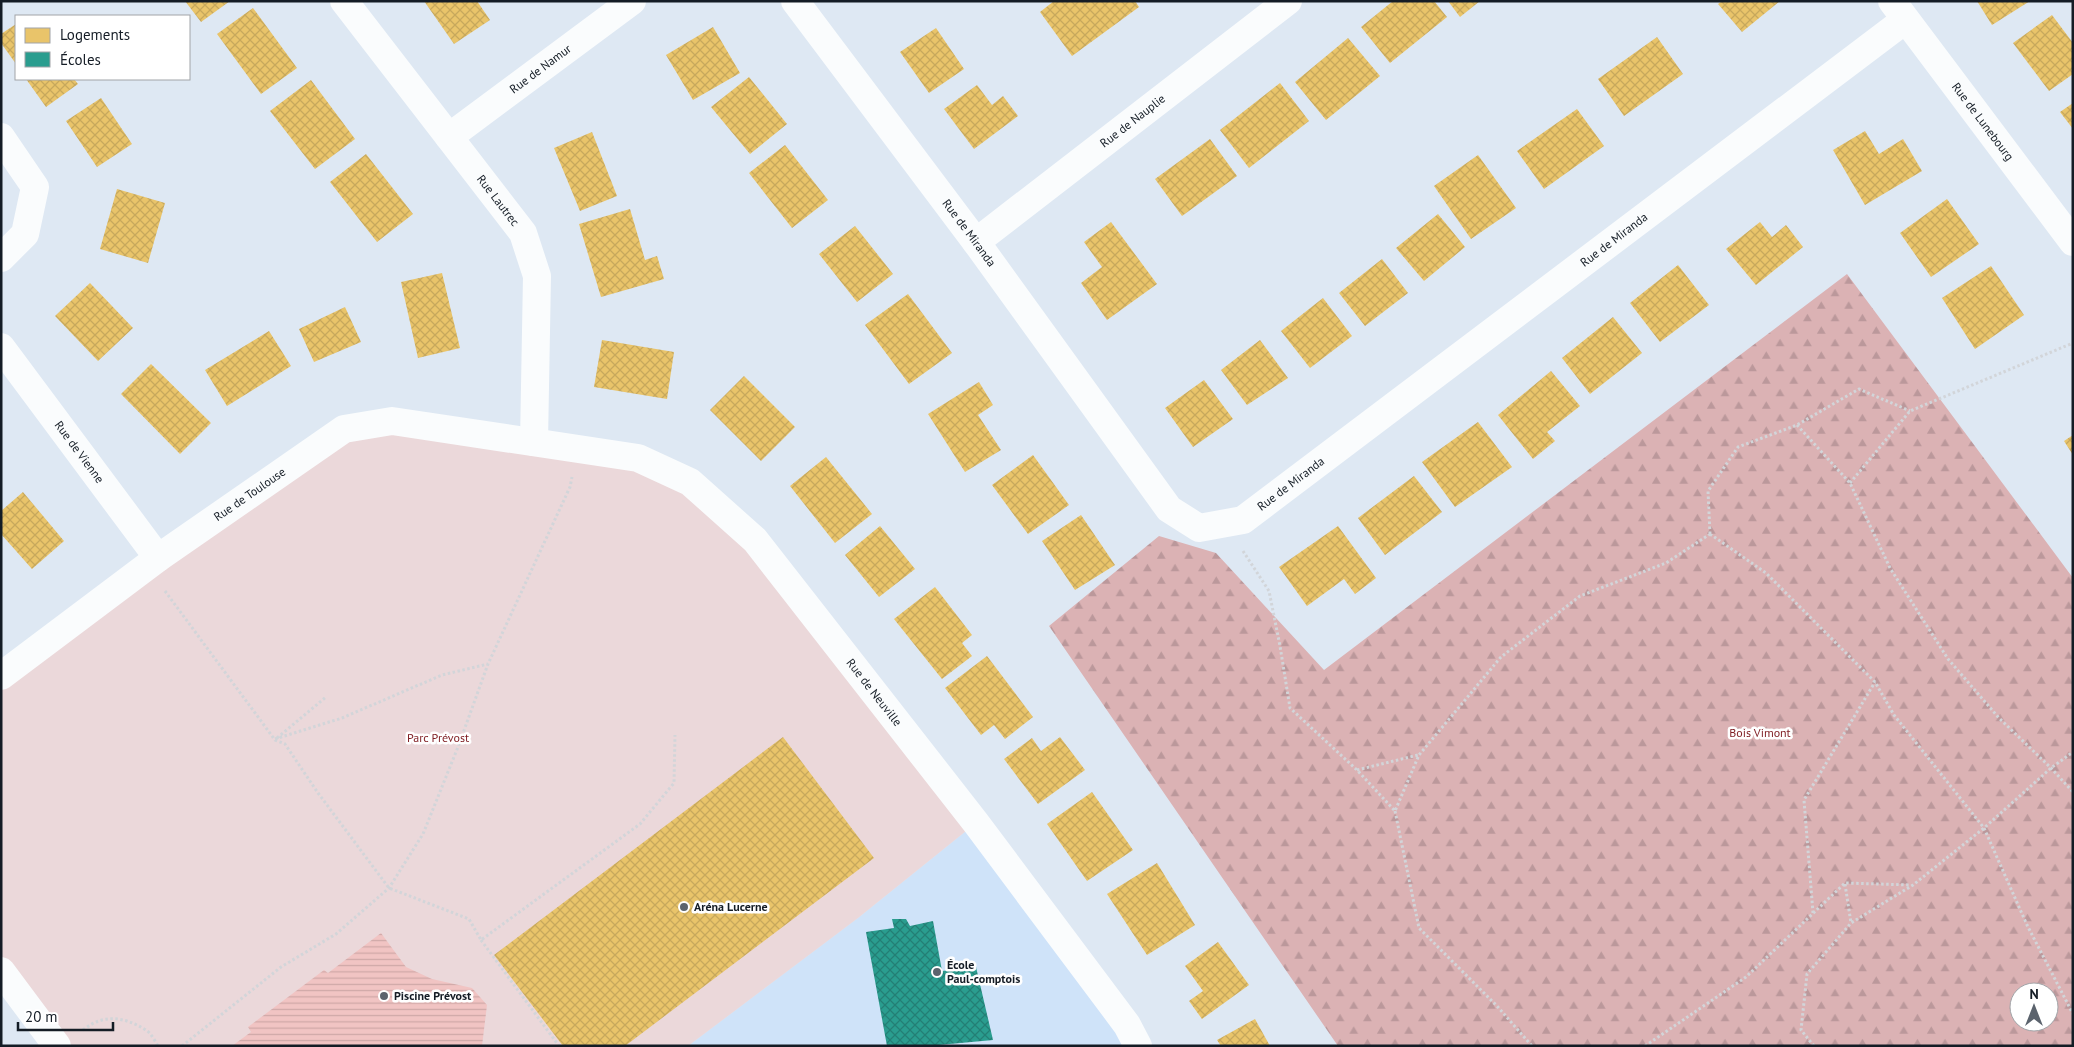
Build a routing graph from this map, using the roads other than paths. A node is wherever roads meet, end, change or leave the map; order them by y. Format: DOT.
graph roads {
  1 [pos="344,1"];
  2 [pos="632,1"];
  3 [pos="795,1"];
  4 [pos="1288,1"];
  5 [pos="1898,10"];
  6 [pos="1,137"];
  7 [pos="449,137"];
  8 [pos="976,242"];
  9 [pos="2073,242"];
  10 [pos="1,258"];
  11 [pos="1,347"];
  12 [pos="534,442"];
  13 [pos="152,562"];
  14 [pos="1,676"];
  15 [pos="1,971"];
  16 [pos="68,1040"];
  17 [pos="1138,1046"];
  1 -- 7 [label="street, Rue Lautrec"];
  2 -- 7 [label="street, Rue de Namur"];
  3 -- 8 [label="street, Rue de Miranda"];
  4 -- 8 [label="street, Rue de Nauplie"];
  5 -- 8 [label="street, Rue de Miranda"];
  5 -- 9 [label="street, Rue de Lunebourg"];
  6 -- 10 [label="street"];
  7 -- 12 [label="street, Rue Lautrec"];
  11 -- 13 [label="street, Rue de Vienne"];
  12 -- 13 [label="street, Rue de Toulouse"];
  12 -- 17 [label="street, Rue de Neuville"];
  13 -- 14 [label="street, Rue de Toulouse"];
  15 -- 16 [label="street"];
}
